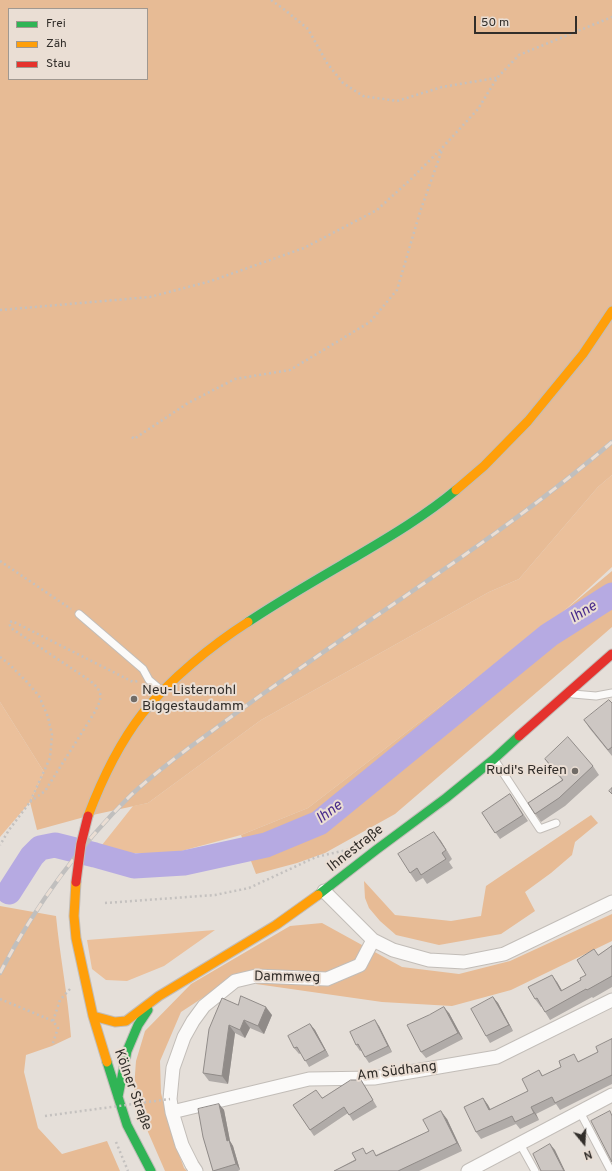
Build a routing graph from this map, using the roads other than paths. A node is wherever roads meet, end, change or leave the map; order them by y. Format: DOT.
graph roads {
  1 [pos="612,311"];
  2 [pos="79,614"];
  3 [pos="612,654"];
  4 [pos="162,692"];
  5 [pos="568,693"];
  6 [pos="612,693"];
  7 [pos="494,759"];
  8 [pos="556,823"];
  9 [pos="324,891"];
  10 [pos="612,902"];
  11 [pos="374,940"];
  12 [pos="159,996"];
  13 [pos="612,1000"];
  14 [pos="93,1016"];
  15 [pos="612,1096"];
  16 [pos="118,1099"];
  17 [pos="171,1106"];
  18 [pos="580,1112"];
  19 [pos="520,1144"];
  20 [pos="151,1171"];
  21 [pos="196,1171"];
  22 [pos="468,1171"];
  23 [pos="535,1171"];
  24 [pos="611,1171"];
  1 -- 4 [label="main road, Kölner Straße"];
  2 -- 4 [label="lane"];
  3 -- 5 [label="main road, Ihnestraße"];
  4 -- 14 [label="main road, Kölner Straße, bridge"];
  5 -- 6 [label="lane"];
  5 -- 7 [label="main road, Ihnestraße"];
  7 -- 8 [label="lane"];
  7 -- 9 [label="main road, Ihnestraße"];
  9 -- 11 [label="street"];
  9 -- 12 [label="main road, Ihnestraße"];
  10 -- 11 [label="street"];
  11 -- 17 [label="street, Dammweg"];
  12 -- 14 [label="main road, Ihnestraße"];
  12 -- 16 [label="main road"];
  13 -- 17 [label="street, Am Südhang"];
  14 -- 16 [label="main road, Kölner Straße"];
  15 -- 18 [label="street"];
  16 -- 20 [label="main road, Kölner Straße"];
  17 -- 21 [label="street, Dammweg"];
  18 -- 19 [label="street"];
  18 -- 24 [label="lane"];
  19 -- 22 [label="street"];
  19 -- 23 [label="lane"];
}
